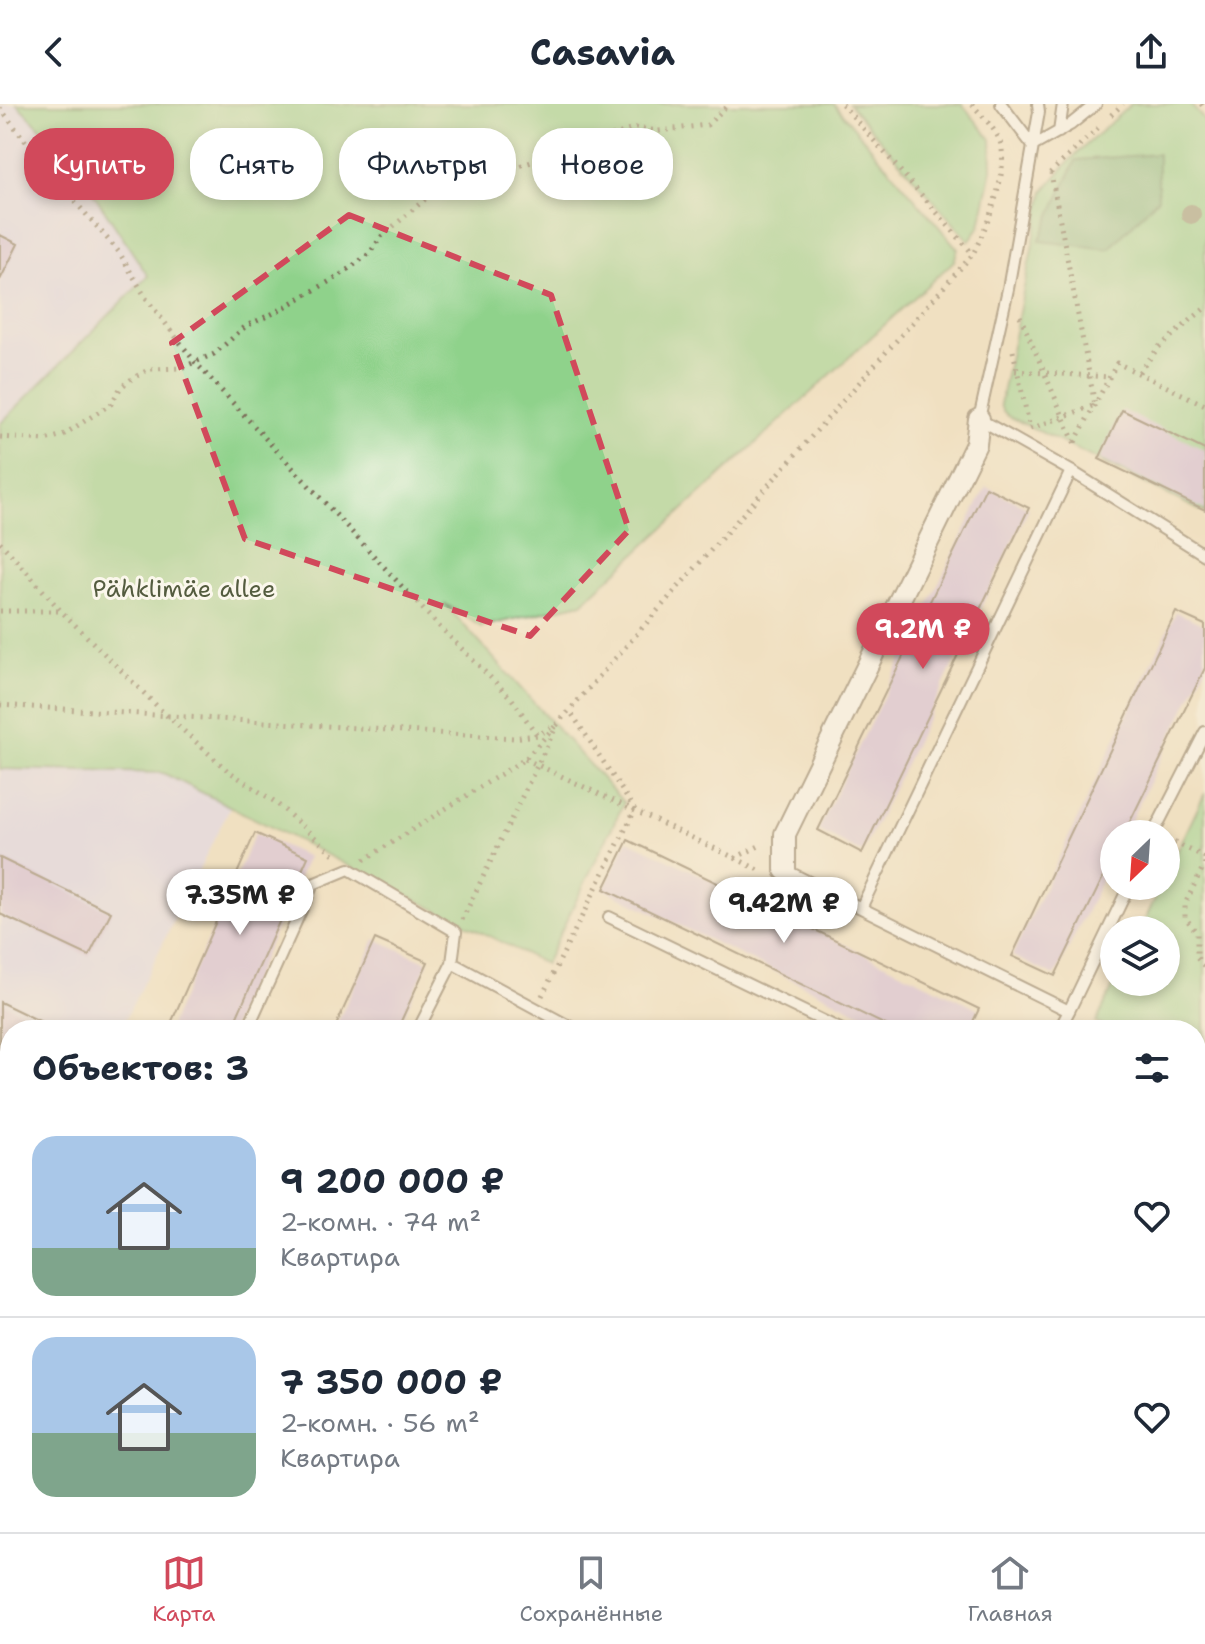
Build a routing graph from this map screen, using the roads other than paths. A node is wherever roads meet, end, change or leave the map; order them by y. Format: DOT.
graph roads {
  1 [pos="1001,104"];
  2 [pos="1038,104"];
  3 [pos="1063,104"];
  4 [pos="1096,104"];
  5 [pos="1081,110"];
  6 [pos="1059,132"];
  7 [pos="1033,146"];
  8 [pos="979,419"];
  9 [pos="1067,468"];
  10 [pos="1205,555"];
  11 [pos="1205,732"];
  12 [pos="1160,820"];
  13 [pos="785,870"];
  14 [pos="1122,900"];
  15 [pos="861,908"];
  16 [pos="609,917"];
  17 [pos="452,963"];
  18 [pos="1069,1011"];
  19 [pos="252,1020"];
  20 [pos="423,1020"];
  21 [pos="558,1020"];
  22 [pos="821,1020"];
  23 [pos="1064,1020"];
  1 -- 7 [label="lane"];
  2 -- 7 [label="lane"];
  3 -- 6 [label="lane"];
  4 -- 5 [label="lane"];
  5 -- 6 [label="lane"];
  6 -- 7 [label="lane"];
  7 -- 8 [label="lane"];
  8 -- 9 [label="lane"];
  8 -- 13 [label="street"];
  9 -- 10 [label="lane"];
  9 -- 15 [label="lane"];
  11 -- 12 [label="lane"];
  13 -- 15 [label="lane"];
  14 -- 18 [label="lane"];
  15 -- 18 [label="lane"];
  16 -- 22 [label="lane"];
  17 -- 19 [label="lane"];
  17 -- 20 [label="lane"];
  17 -- 21 [label="lane"];
  18 -- 23 [label="lane"];
}
